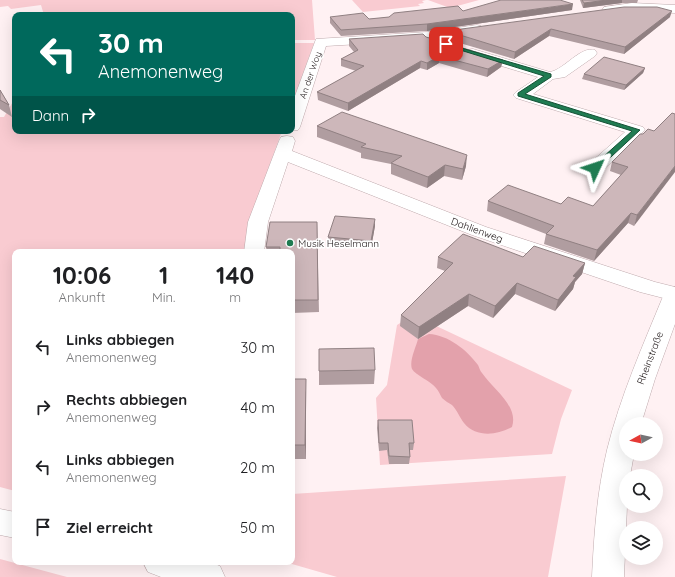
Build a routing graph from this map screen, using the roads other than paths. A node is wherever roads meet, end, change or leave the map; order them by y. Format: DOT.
graph roads {
  1 [pos="675,9"];
  2 [pos="598,11"];
  3 [pos="492,27"];
  4 [pos="426,36"];
  5 [pos="590,53"];
  6 [pos="549,76"];
  7 [pos="295,118"];
  8 [pos="290,134"];
  9 [pos="283,154"];
  10 [pos="595,168"];
  11 [pos="254,249"];
  12 [pos="675,294"];
  13 [pos="630,417"];
  14 [pos="619,454"];
  15 [pos="0,522"];
  16 [pos="12,524"];
  17 [pos="169,565"];
  18 [pos="209,577"];
  19 [pos="608,577"];
  1 -- 2 [label="street"];
  3 -- 4 [label="street, An der Woy"];
  4 -- 6 [label="street"];
  4 -- 7 [label="street, An der Woy"];
  5 -- 6 [label="street"];
  6 -- 10 [label="street"];
  8 -- 9 [label="street"];
  9 -- 11 [label="street"];
  9 -- 12 [label="street, Dahlienweg"];
  12 -- 13 [label="street, Rheinstraße"];
  14 -- 19 [label="street"];
  15 -- 16 [label="street"];
  17 -- 18 [label="street"];
}
